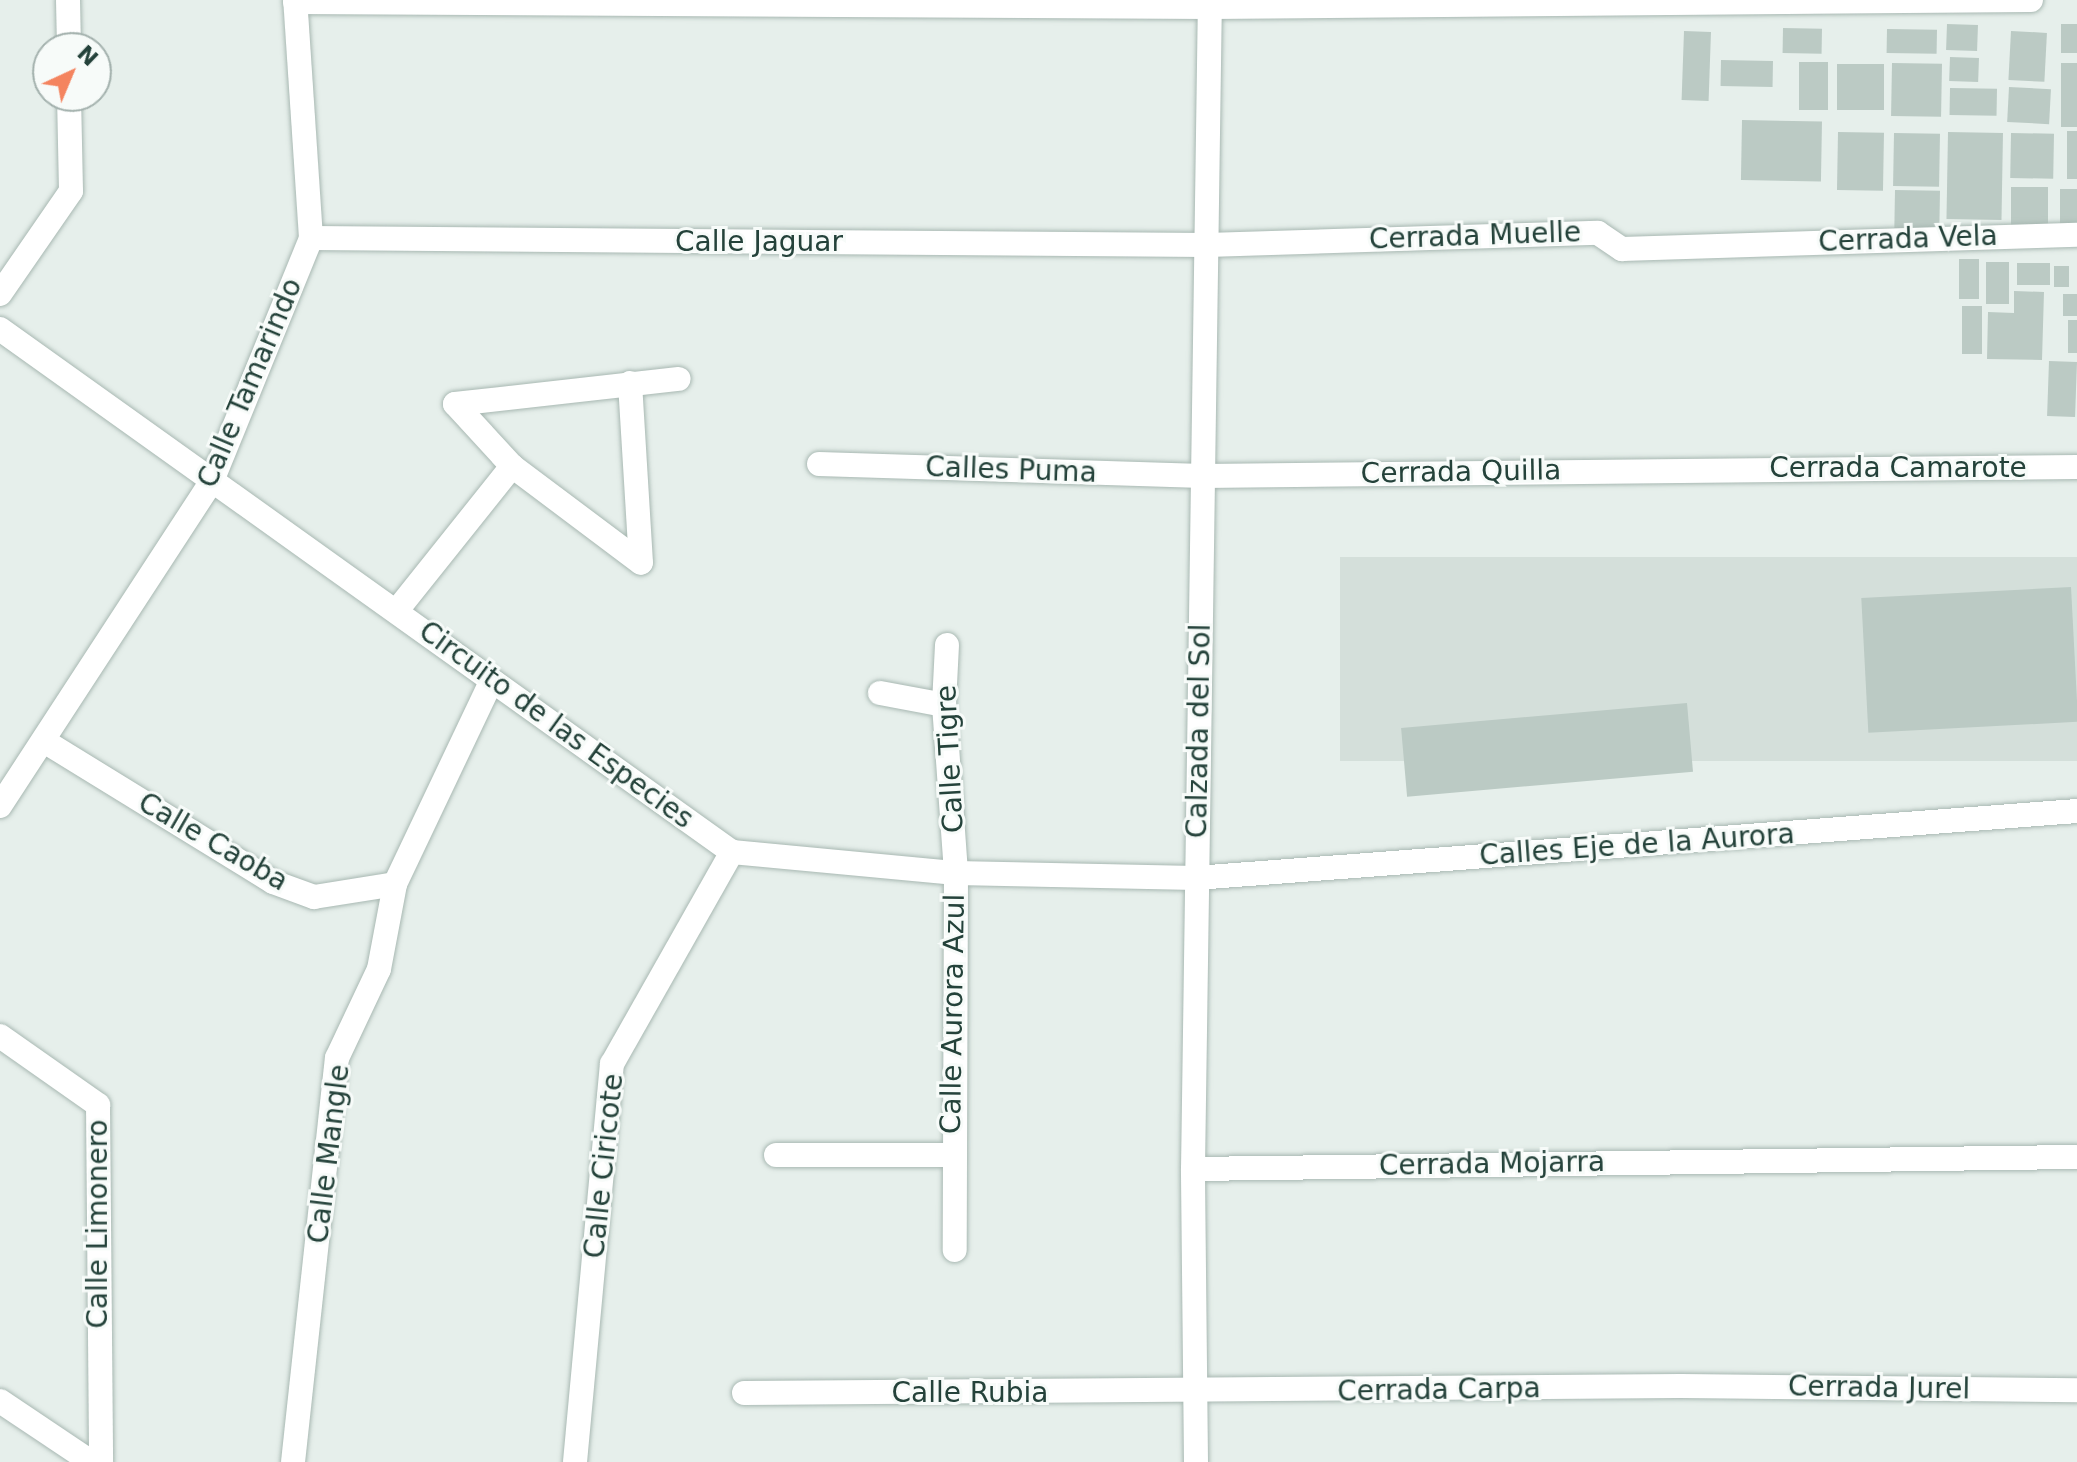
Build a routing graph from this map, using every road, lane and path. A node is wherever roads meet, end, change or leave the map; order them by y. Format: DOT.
graph roads {
  1 [pos="68,0"];
  2 [pos="2031,0"];
  3 [pos="295,1"];
  4 [pos="1210,4"];
  5 [pos="69,32"];
  6 [pos="69,112"];
  7 [pos="2077,235"];
  8 [pos="311,238"];
  9 [pos="1738,244"];
  10 [pos="1207,245"];
  11 [pos="0,294"];
  12 [pos="0,329"];
  13 [pos="679,379"];
  14 [pos="630,383"];
  15 [pos="819,464"];
  16 [pos="512,466"];
  17 [pos="2077,467"];
  18 [pos="1719,469"];
  19 [pos="1203,476"];
  20 [pos="212,481"];
  21 [pos="398,609"];
  22 [pos="947,645"];
  23 [pos="490,684"];
  24 [pos="880,693"];
  25 [pos="944,705"];
  26 [pos="44,741"];
  27 [pos="0,806"];
  28 [pos="2077,811"];
  29 [pos="732,852"];
  30 [pos="956,873"];
  31 [pos="1196,878"];
  32 [pos="395,884"];
  33 [pos="0,1036"];
  34 [pos="776,1155"];
  35 [pos="950,1155"];
  36 [pos="2077,1157"];
  37 [pos="1193,1169"];
  38 [pos="955,1250"];
  39 [pos="1681,1386"];
  40 [pos="2077,1390"];
  41 [pos="744,1393"];
  42 [pos="1197,1393"];
  43 [pos="0,1401"];
  44 [pos="91,1462"];
  45 [pos="101,1462"];
  46 [pos="293,1462"];
  47 [pos="575,1462"];
  48 [pos="1196,1462"];
  1 -- 5 [label="street"];
  2 -- 4 [label="street"];
  3 -- 4 [label="street"];
  3 -- 8 [label="street, Calle Tamarindo"];
  4 -- 10 [label="street, Calzada del Sol"];
  6 -- 11 [label="street"];
  7 -- 9 [label="street, Cerrada Vela"];
  8 -- 10 [label="street, Calle Jaguar"];
  8 -- 20 [label="street, Calle Tamarindo"];
  9 -- 10 [label="street, Cerrada Muelle"];
  10 -- 19 [label="street, Calzada del Sol"];
  12 -- 20 [label="street, Circuito de las Especies"];
  13 -- 14 [label="street"];
  14 -- 16 [label="street"];
  14 -- 16 [label="street"];
  15 -- 19 [label="street, Calles Puma"];
  16 -- 21 [label="street"];
  17 -- 18 [label="street, Cerrada Camarote"];
  18 -- 19 [label="street, Cerrada Quilla"];
  19 -- 31 [label="street, Calzada del Sol"];
  20 -- 21 [label="street, Circuito de las Especies"];
  20 -- 26 [label="street, Calle Tamarindo"];
  21 -- 23 [label="street, Circuito de las Especies"];
  22 -- 25 [label="street, Calle Tigre"];
  23 -- 29 [label="street, Circuito de las Especies"];
  23 -- 32 [label="street, Calle Mangle"];
  24 -- 25 [label="street"];
  25 -- 30 [label="street, Calle Tigre"];
  26 -- 27 [label="street, Calle Tamarindo"];
  26 -- 32 [label="street, Calle Caoba"];
  28 -- 31 [label="street, Calles Eje de la Aurora"];
  29 -- 30 [label="street, Circuito de las Especies"];
  29 -- 47 [label="street, Calle Ciricote"];
  30 -- 31 [label="street, Circuito de las Especies"];
  30 -- 35 [label="street, Calle Aurora Azul"];
  31 -- 37 [label="street, Calzada del Sol"];
  32 -- 46 [label="street, Calle Mangle"];
  33 -- 45 [label="street, Calle Limonero"];
  34 -- 35 [label="street, Calle Aurora Azul"];
  35 -- 38 [label="street, Calle Aurora Azul"];
  36 -- 37 [label="street, Cerrada Mojarra"];
  37 -- 42 [label="street, Calzada del Sol"];
  39 -- 40 [label="street, Cerrada Jurel"];
  39 -- 42 [label="street, Cerrada Carpa"];
  41 -- 42 [label="street, Calle Rubia"];
  42 -- 48 [label="street, Calzada del Sol"];
  43 -- 44 [label="street"];
}
